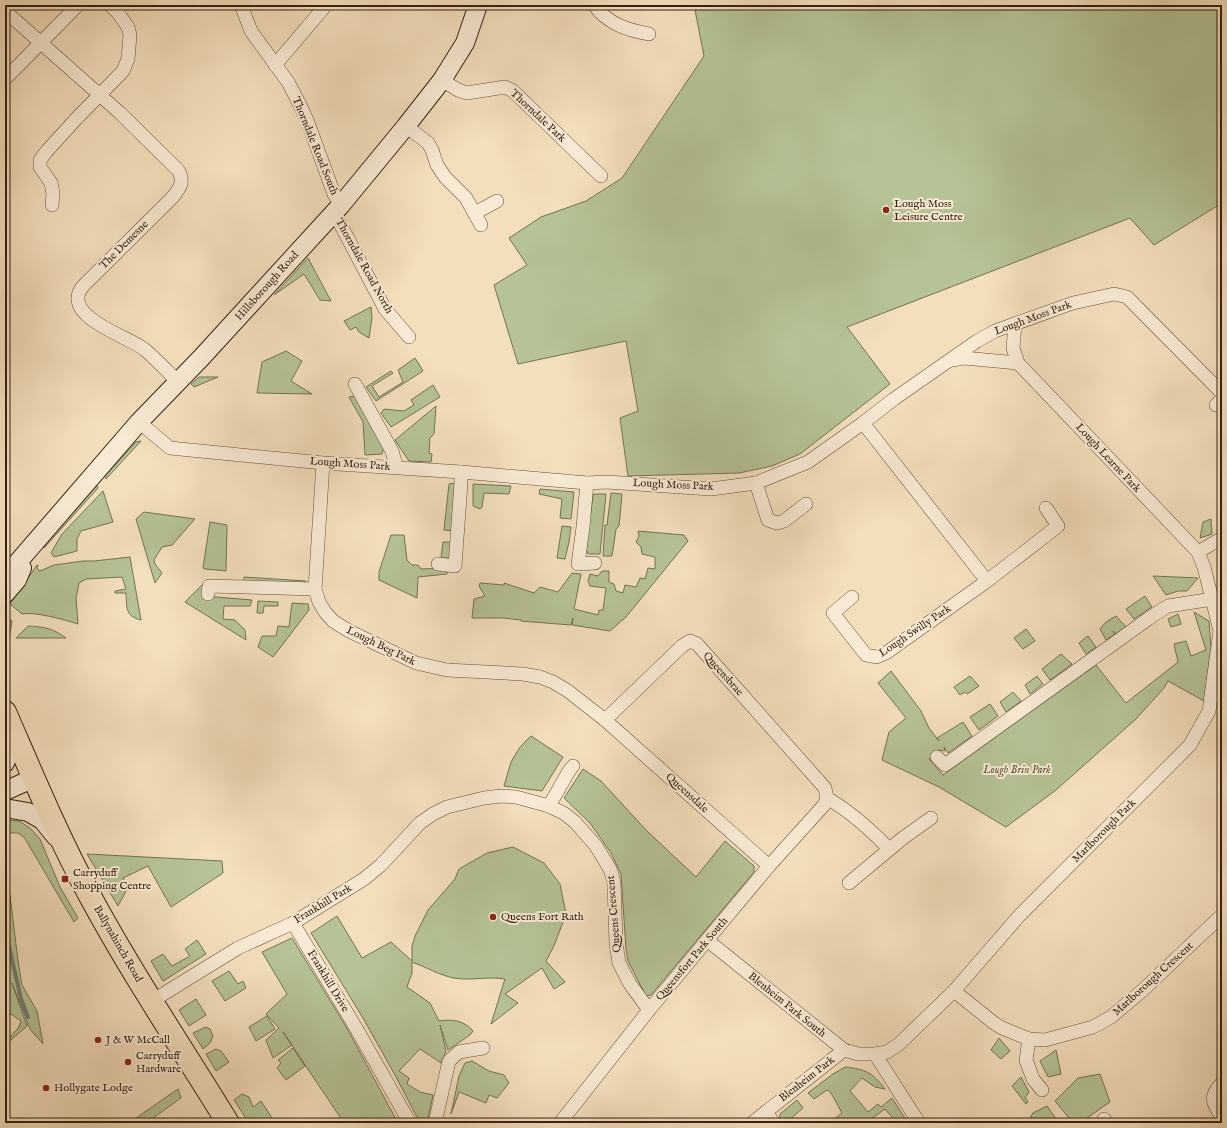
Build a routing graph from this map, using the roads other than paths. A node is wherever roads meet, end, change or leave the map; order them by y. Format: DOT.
graph roads {
  1 [pos="78,5"];
  2 [pos="110,5"];
  3 [pos="241,5"];
  4 [pos="326,5"];
  5 [pos="478,5"];
  6 [pos="594,5"];
  7 [pos="5,10"];
  8 [pos="649,34"];
  9 [pos="41,42"];
  10 [pos="275,64"];
  11 [pos="5,79"];
  12 [pos="442,80"];
  13 [pos="100,96"];
  14 [pos="406,126"];
  15 [pos="601,176"];
  16 [pos="497,201"];
  17 [pos="52,205"];
  18 [pos="338,209"];
  19 [pos="475,214"];
  20 [pos="481,225"];
  21 [pos="1015,325"];
  22 [pos="410,337"];
  23 [pos="950,361"];
  24 [pos="1018,363"];
  25 [pos="178,382"];
  26 [pos="355,384"];
  27 [pos="1222,393"];
  28 [pos="139,422"];
  29 [pos="863,423"];
  30 [pos="323,463"];
  31 [pos="394,467"];
  32 [pos="461,472"];
  33 [pos="587,483"];
  34 [pos="756,483"];
  35 [pos="806,504"];
  36 [pos="1046,508"];
  37 [pos="1222,538"];
  38 [pos="30,549"];
  39 [pos="1198,552"];
  40 [pos="595,563"];
  41 [pos="438,564"];
  42 [pos="5,576"];
  43 [pos="987,581"];
  44 [pos="208,585"];
  45 [pos="315,589"];
  46 [pos="5,594"];
  47 [pos="852,597"];
  48 [pos="1213,599"];
  49 [pos="605,720"];
  50 [pos="9,721"];
  51 [pos="937,756"];
  52 [pos="5,763"];
  53 [pos="573,766"];
  54 [pos="34,778"];
  55 [pos="5,791"];
  56 [pos="484,798"];
  57 [pos="827,798"];
  58 [pos="549,806"];
  59 [pos="5,808"];
  60 [pos="931,818"];
  61 [pos="65,848"];
  62 [pos="889,849"];
  63 [pos="769,866"];
  64 [pos="849,883"];
  65 [pos="1222,915"];
  66 [pos="293,923"];
  67 [pos="707,940"];
  68 [pos="954,990"];
  69 [pos="152,1000"];
  70 [pos="649,1010"];
  71 [pos="1029,1039"];
  72 [pos="483,1048"];
  73 [pos="844,1050"];
  74 [pos="874,1054"];
  75 [pos="1222,1083"];
  76 [pos="1042,1090"];
  77 [pos="766,1112"];
  78 [pos="1222,1117"];
  79 [pos="228,1123"];
  80 [pos="410,1123"];
  81 [pos="435,1123"];
  82 [pos="560,1123"];
  83 [pos="752,1123"];
  84 [pos="774,1123"];
  85 [pos="919,1123"];
  1 -- 9 [label="street"];
  2 -- 13 [label="street"];
  3 -- 10 [label="street, Thorndale Road South"];
  4 -- 10 [label="street"];
  5 -- 12 [label="main road, Hillsborough Road"];
  6 -- 8 [label="street"];
  7 -- 9 [label="street, The Demesne"];
  9 -- 11 [label="street"];
  9 -- 13 [label="street, The Demesne"];
  10 -- 18 [label="street, Thorndale Road South"];
  12 -- 14 [label="main road, Hillsborough Road"];
  12 -- 15 [label="street, Thorndale Park"];
  13 -- 17 [label="street"];
  13 -- 25 [label="street, The Demesne"];
  14 -- 18 [label="main road, Hillsborough Road"];
  14 -- 19 [label="street"];
  16 -- 19 [label="street"];
  18 -- 22 [label="street, Thorndale Road North"];
  18 -- 25 [label="main road, Hillsborough Road"];
  19 -- 20 [label="street"];
  21 -- 23 [label="street, Lough Moss Park"];
  21 -- 24 [label="street"];
  21 -- 27 [label="street, Lough Moss Park"];
  23 -- 24 [label="street"];
  23 -- 29 [label="street, Lough Moss Park"];
  24 -- 39 [label="street, Lough Learne Park"];
  25 -- 28 [label="main road, Hillsborough Road"];
  26 -- 31 [label="street"];
  28 -- 30 [label="street, Lough Moss Park"];
  28 -- 38 [label="main road, Hillsborough Road"];
  29 -- 34 [label="street, Lough Moss Park"];
  29 -- 43 [label="street"];
  30 -- 31 [label="street, Lough Moss Park"];
  30 -- 45 [label="street, Lough Beg Park"];
  31 -- 32 [label="street, Lough Moss Park"];
  32 -- 33 [label="street, Lough Moss Park"];
  32 -- 41 [label="street"];
  33 -- 34 [label="street, Lough Moss Park"];
  33 -- 40 [label="street"];
  34 -- 35 [label="street"];
  36 -- 43 [label="street, Lough Swilly Park"];
  37 -- 39 [label="street"];
  38 -- 42 [label="main road, Hillsborough Road"];
  38 -- 46 [label="main road, Hillsborough Road"];
  39 -- 48 [label="street, Marlborough Park"];
  43 -- 47 [label="street, Lough Swilly Park"];
  44 -- 45 [label="street"];
  45 -- 49 [label="street, Lough Beg Park"];
  48 -- 51 [label="street"];
  48 -- 68 [label="street, Marlborough Park"];
  49 -- 57 [label="street, Queensbrae"];
  49 -- 63 [label="street, Queensdale"];
  50 -- 52 [label="main road"];
  50 -- 54 [label="highway, Ballynahinch Road"];
  53 -- 58 [label="street"];
  54 -- 55 [label="main road"];
  54 -- 61 [label="highway, Ballynahinch Road"];
  56 -- 58 [label="street, Queens Crescent"];
  56 -- 66 [label="street, Frankhill Park"];
  57 -- 62 [label="street"];
  57 -- 63 [label="street, Queensfort Park South"];
  58 -- 70 [label="street, Queens Crescent"];
  59 -- 61 [label="main road"];
  60 -- 62 [label="street"];
  61 -- 69 [label="highway, Ballynahinch Road"];
  62 -- 64 [label="street"];
  63 -- 67 [label="street, Queensfort Park South"];
  65 -- 71 [label="street, Marlborough Crescent"];
  66 -- 69 [label="street, Frankhill Park"];
  66 -- 80 [label="street, Frankhill Drive"];
  67 -- 70 [label="street, Queensfort Park South"];
  67 -- 73 [label="street, Blenheim Park South"];
  68 -- 71 [label="street, Marlborough Crescent"];
  68 -- 74 [label="street, Marlborough Park"];
  69 -- 79 [label="highway, Ballynahinch Road"];
  70 -- 82 [label="street, Queensfort Park South"];
  71 -- 76 [label="street"];
  72 -- 81 [label="street"];
  73 -- 74 [label="street, Blenheim Park South"];
  73 -- 77 [label="street, Blenheim Park"];
  74 -- 85 [label="street"];
  75 -- 78 [label="street"];
  77 -- 83 [label="street, Blenheim Park"];
  77 -- 84 [label="street"];
}
